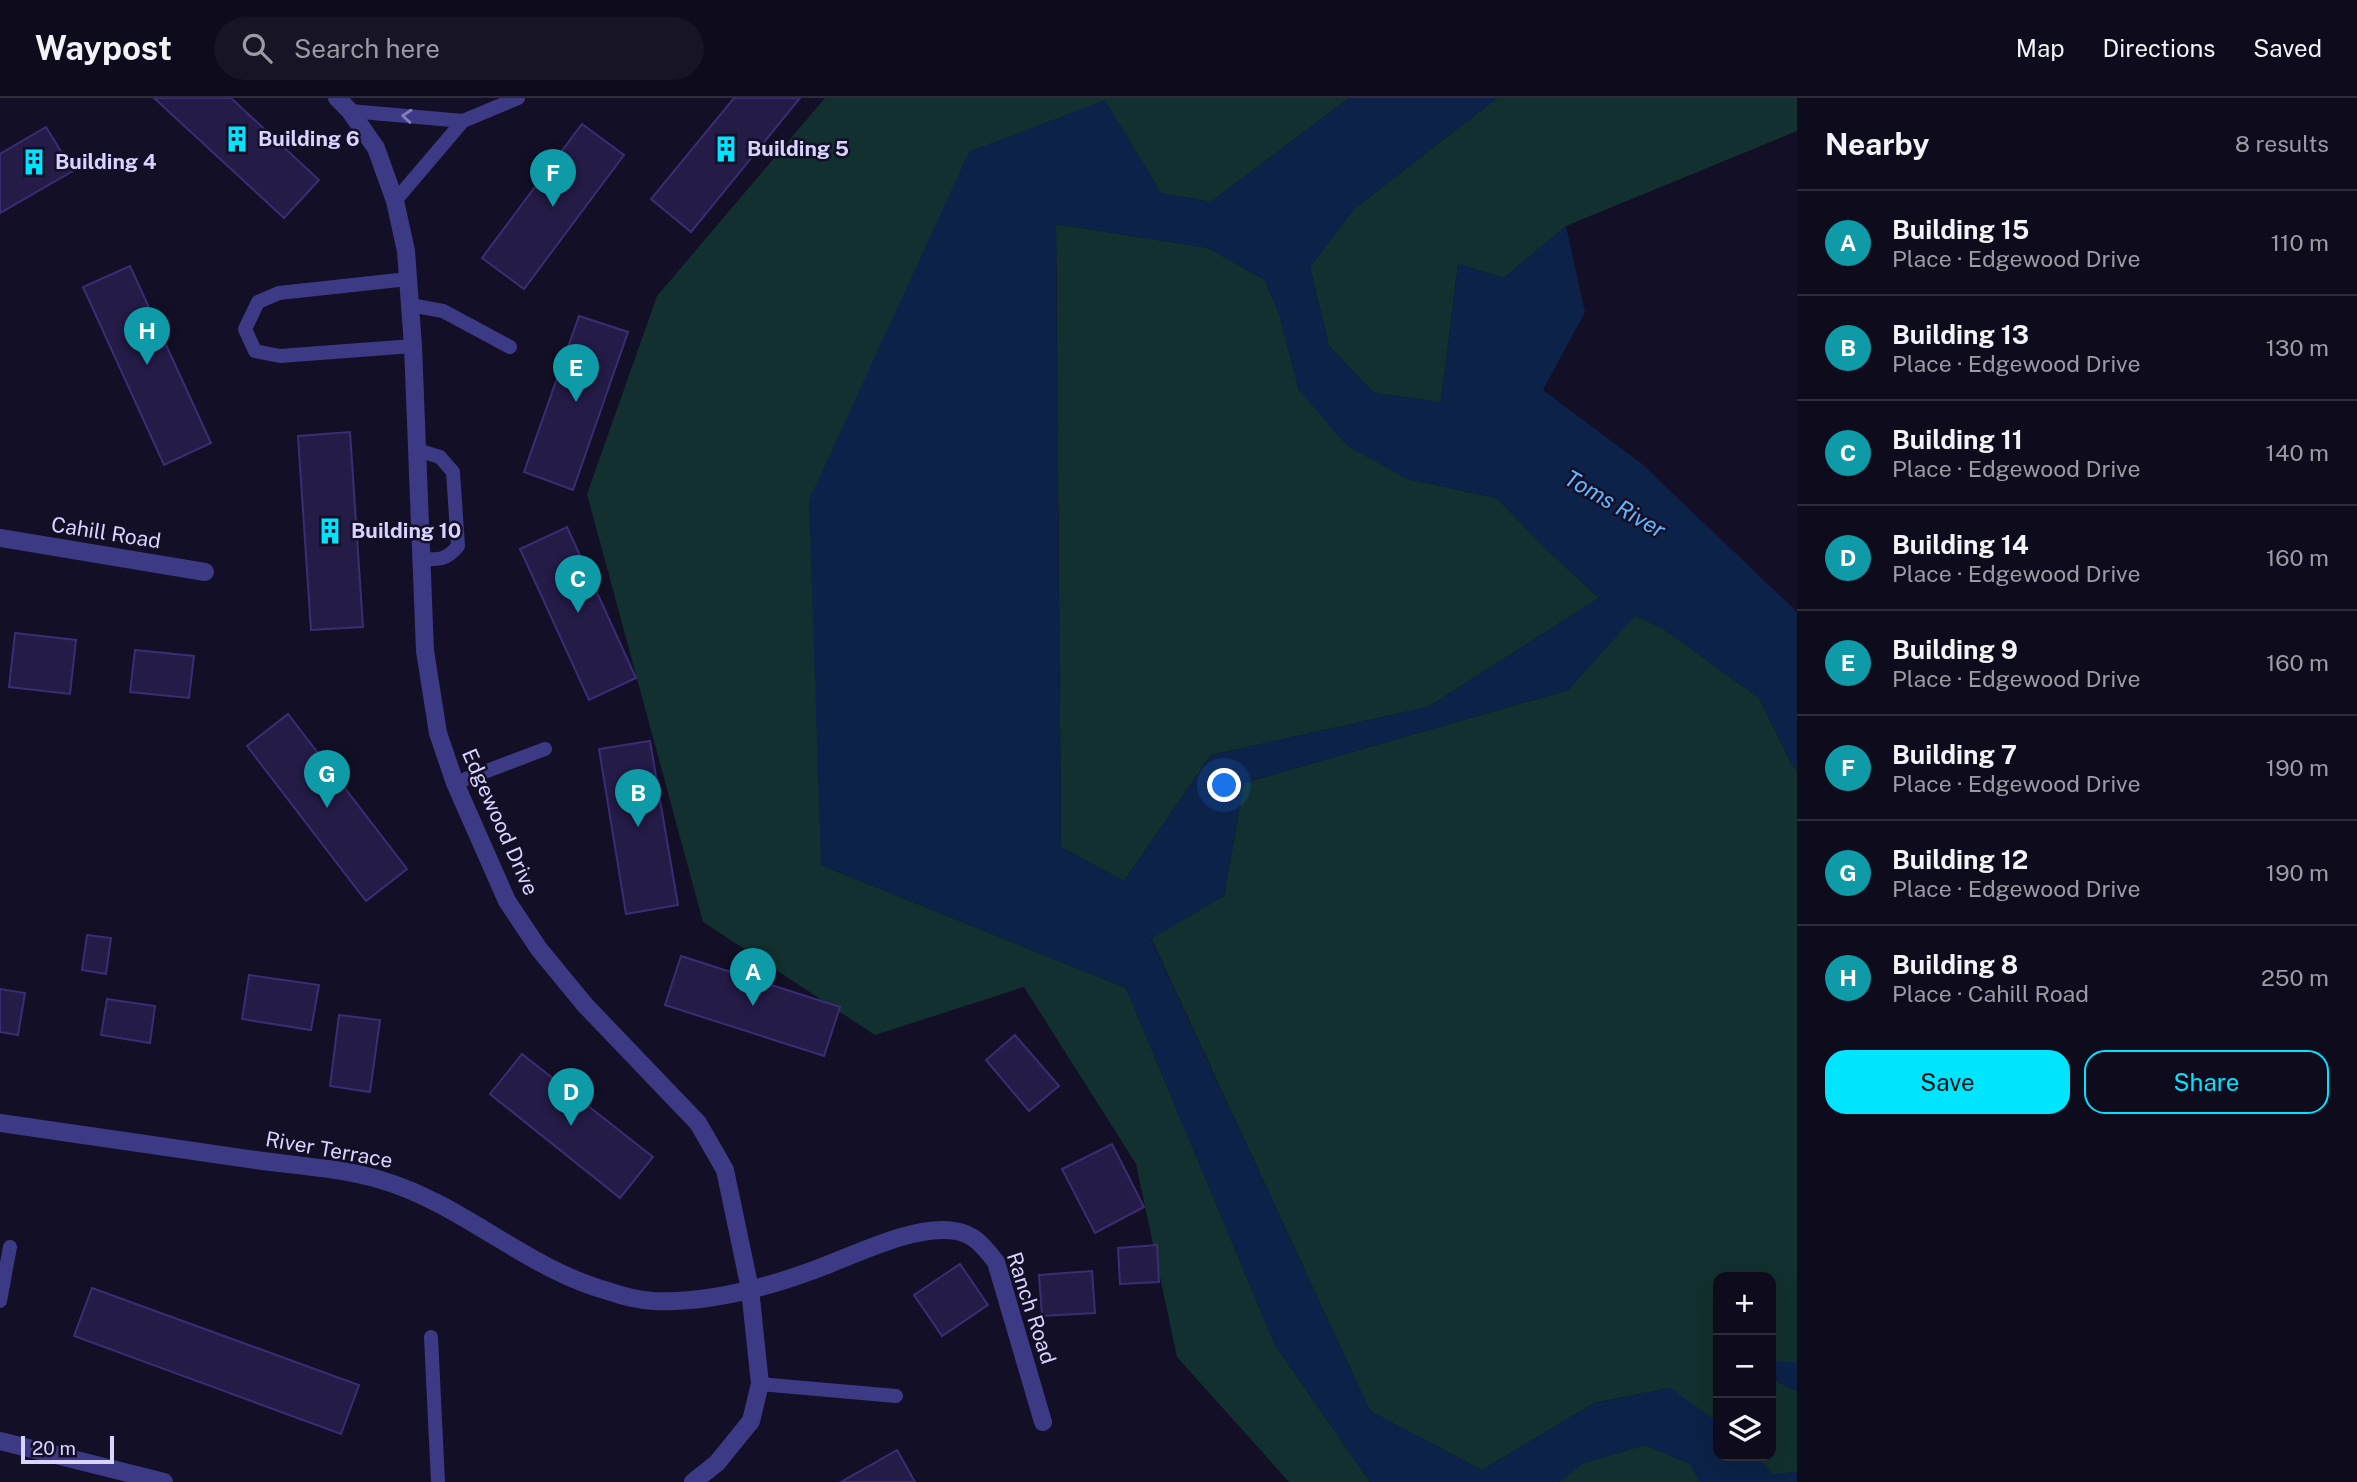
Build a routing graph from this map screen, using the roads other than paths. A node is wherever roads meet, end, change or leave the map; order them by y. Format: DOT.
graph roads {
  1 [pos="337,98"];
  2 [pos="518,98"];
  3 [pos="350,111"];
  4 [pos="463,121"];
  5 [pos="395,201"];
  6 [pos="408,279"];
  7 [pos="410,305"];
  8 [pos="413,345"];
  9 [pos="510,347"];
  10 [pos="417,450"];
  11 [pos="0,538"];
  12 [pos="421,559"];
  13 [pos="205,572"];
  14 [pos="545,749"];
  15 [pos="455,783"];
  16 [pos="0,1123"];
  17 [pos="10,1247"];
  18 [pos="750,1289"];
  19 [pos="0,1301"];
  20 [pos="431,1337"];
  21 [pos="760,1384"];
  22 [pos="896,1395"];
  23 [pos="1043,1422"];
  24 [pos="0,1441"];
  25 [pos="107,1475"];
  26 [pos="164,1482"];
  27 [pos="438,1482"];
  28 [pos="693,1482"];
  1 -- 3 [label="street, Edgewood Drive"];
  2 -- 4 [label="lane"];
  4 -- 3 [label="lane, one-way"];
  3 -- 5 [label="street, Edgewood Drive"];
  4 -- 5 [label="lane"];
  5 -- 6 [label="street, Edgewood Drive"];
  6 -- 7 [label="street, Edgewood Drive"];
  6 -- 8 [label="lane"];
  7 -- 8 [label="street, Edgewood Drive"];
  7 -- 9 [label="lane"];
  8 -- 10 [label="street, Edgewood Drive"];
  10 -- 12 [label="street, Edgewood Drive"];
  10 -- 12 [label="lane"];
  11 -- 13 [label="street, Cahill Road"];
  12 -- 15 [label="street, Edgewood Drive"];
  14 -- 15 [label="lane"];
  15 -- 18 [label="street, Edgewood Drive"];
  16 -- 18 [label="street, River Terrace"];
  17 -- 19 [label="lane"];
  18 -- 21 [label="street, Edgewood Drive"];
  18 -- 23 [label="street, Ranch Road"];
  20 -- 27 [label="lane"];
  21 -- 22 [label="lane"];
  21 -- 28 [label="street, Edgewood Drive"];
  24 -- 25 [label="street"];
  25 -- 26 [label="street"];
}
